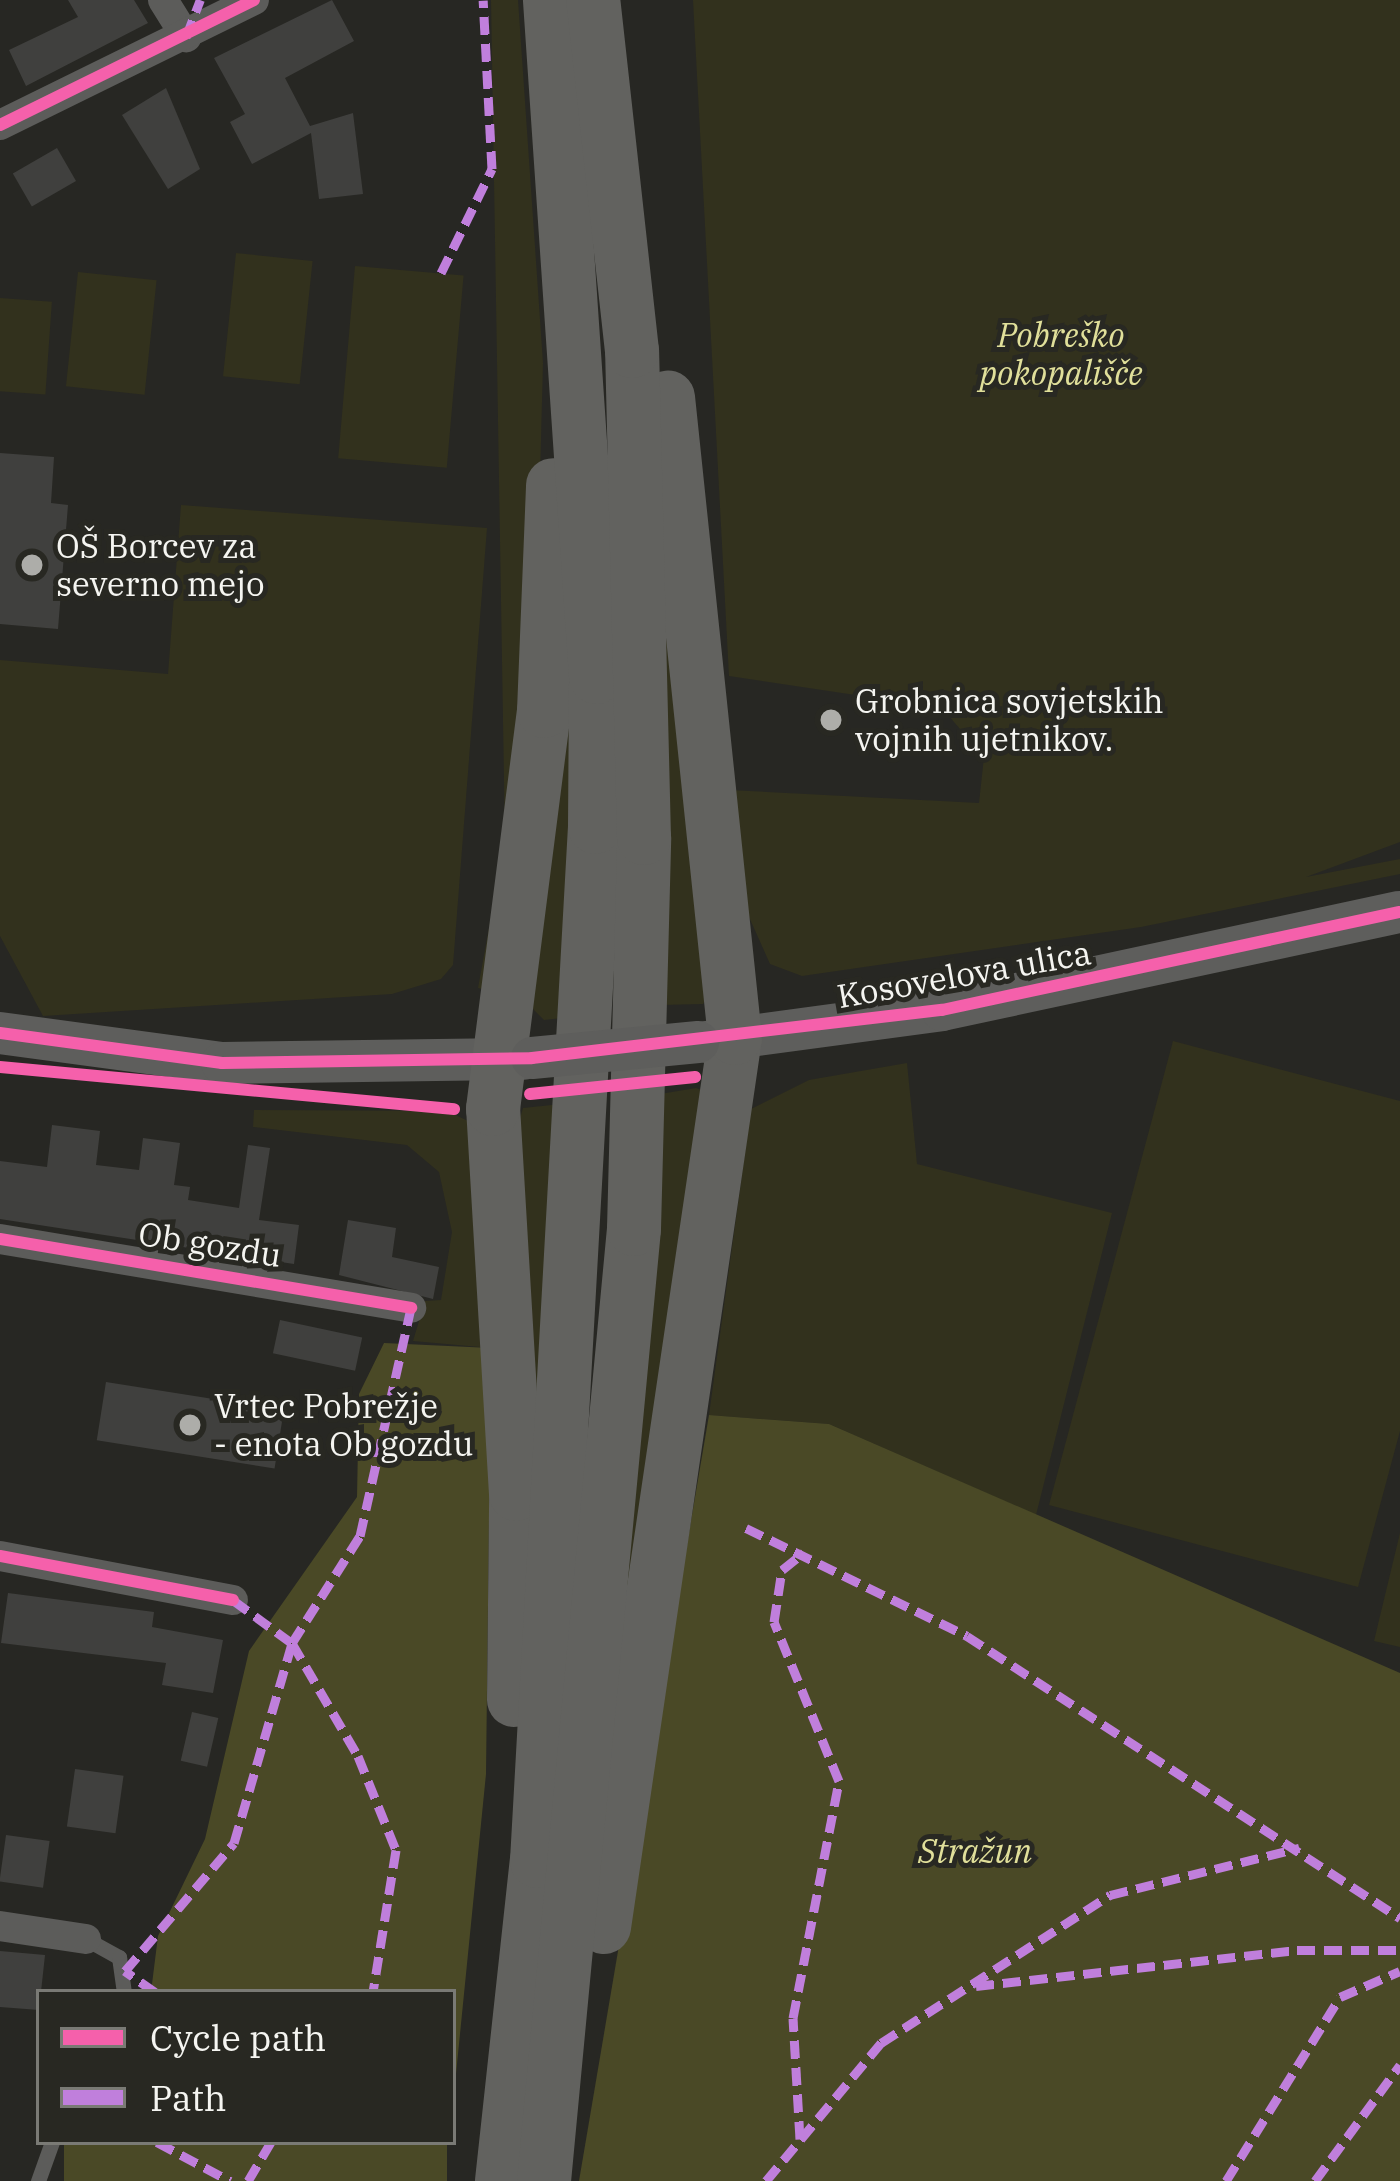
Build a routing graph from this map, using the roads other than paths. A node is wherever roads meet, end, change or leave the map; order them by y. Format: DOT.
graph roads {
  1 [pos="163,0"];
  2 [pos="254,0"];
  3 [pos="550,0"];
  4 [pos="593,0"];
  5 [pos="186,37"];
  6 [pos="0,125"];
  7 [pos="622,264"];
  8 [pos="574,310"];
  9 [pos="1400,913"];
  10 [pos="0,1033"];
  11 [pos="717,1040"];
  12 [pos="514,1060"];
  13 [pos="0,1239"];
  14 [pos="411,1308"];
  15 [pos="0,1556"];
  16 [pos="233,1600"];
  17 [pos="537,1861"];
  18 [pos="0,1926"];
  19 [pos="86,1939"];
  20 [pos="124,1989"];
  21 [pos="555,2096"];
  22 [pos="51,2145"];
  23 [pos="38,2181"];
  24 [pos="502,2181"];
  25 [pos="544,2181"];
  1 -- 5 [label="street"];
  2 -- 5 [label="street"];
  3 -- 8 [label="highway"];
  4 -- 7 [label="highway"];
  5 -- 6 [label="street"];
  7 -- 11 [label="highway"];
  7 -- 21 [label="highway"];
  8 -- 12 [label="highway"];
  8 -- 17 [label="highway"];
  9 -- 11 [label="street, Kosovelova ulica"];
  10 -- 12 [label="street, Kosovelova ulica"];
  11 -- 12 [label="street, Kosovelova ulica, bridge"];
  11 -- 21 [label="highway"];
  12 -- 17 [label="highway"];
  13 -- 14 [label="street, Ob gozdu"];
  15 -- 16 [label="street"];
  17 -- 24 [label="highway"];
  18 -- 19 [label="street"];
  19 -- 20 [label="lane"];
  21 -- 25 [label="highway"];
  22 -- 23 [label="lane"];
}
